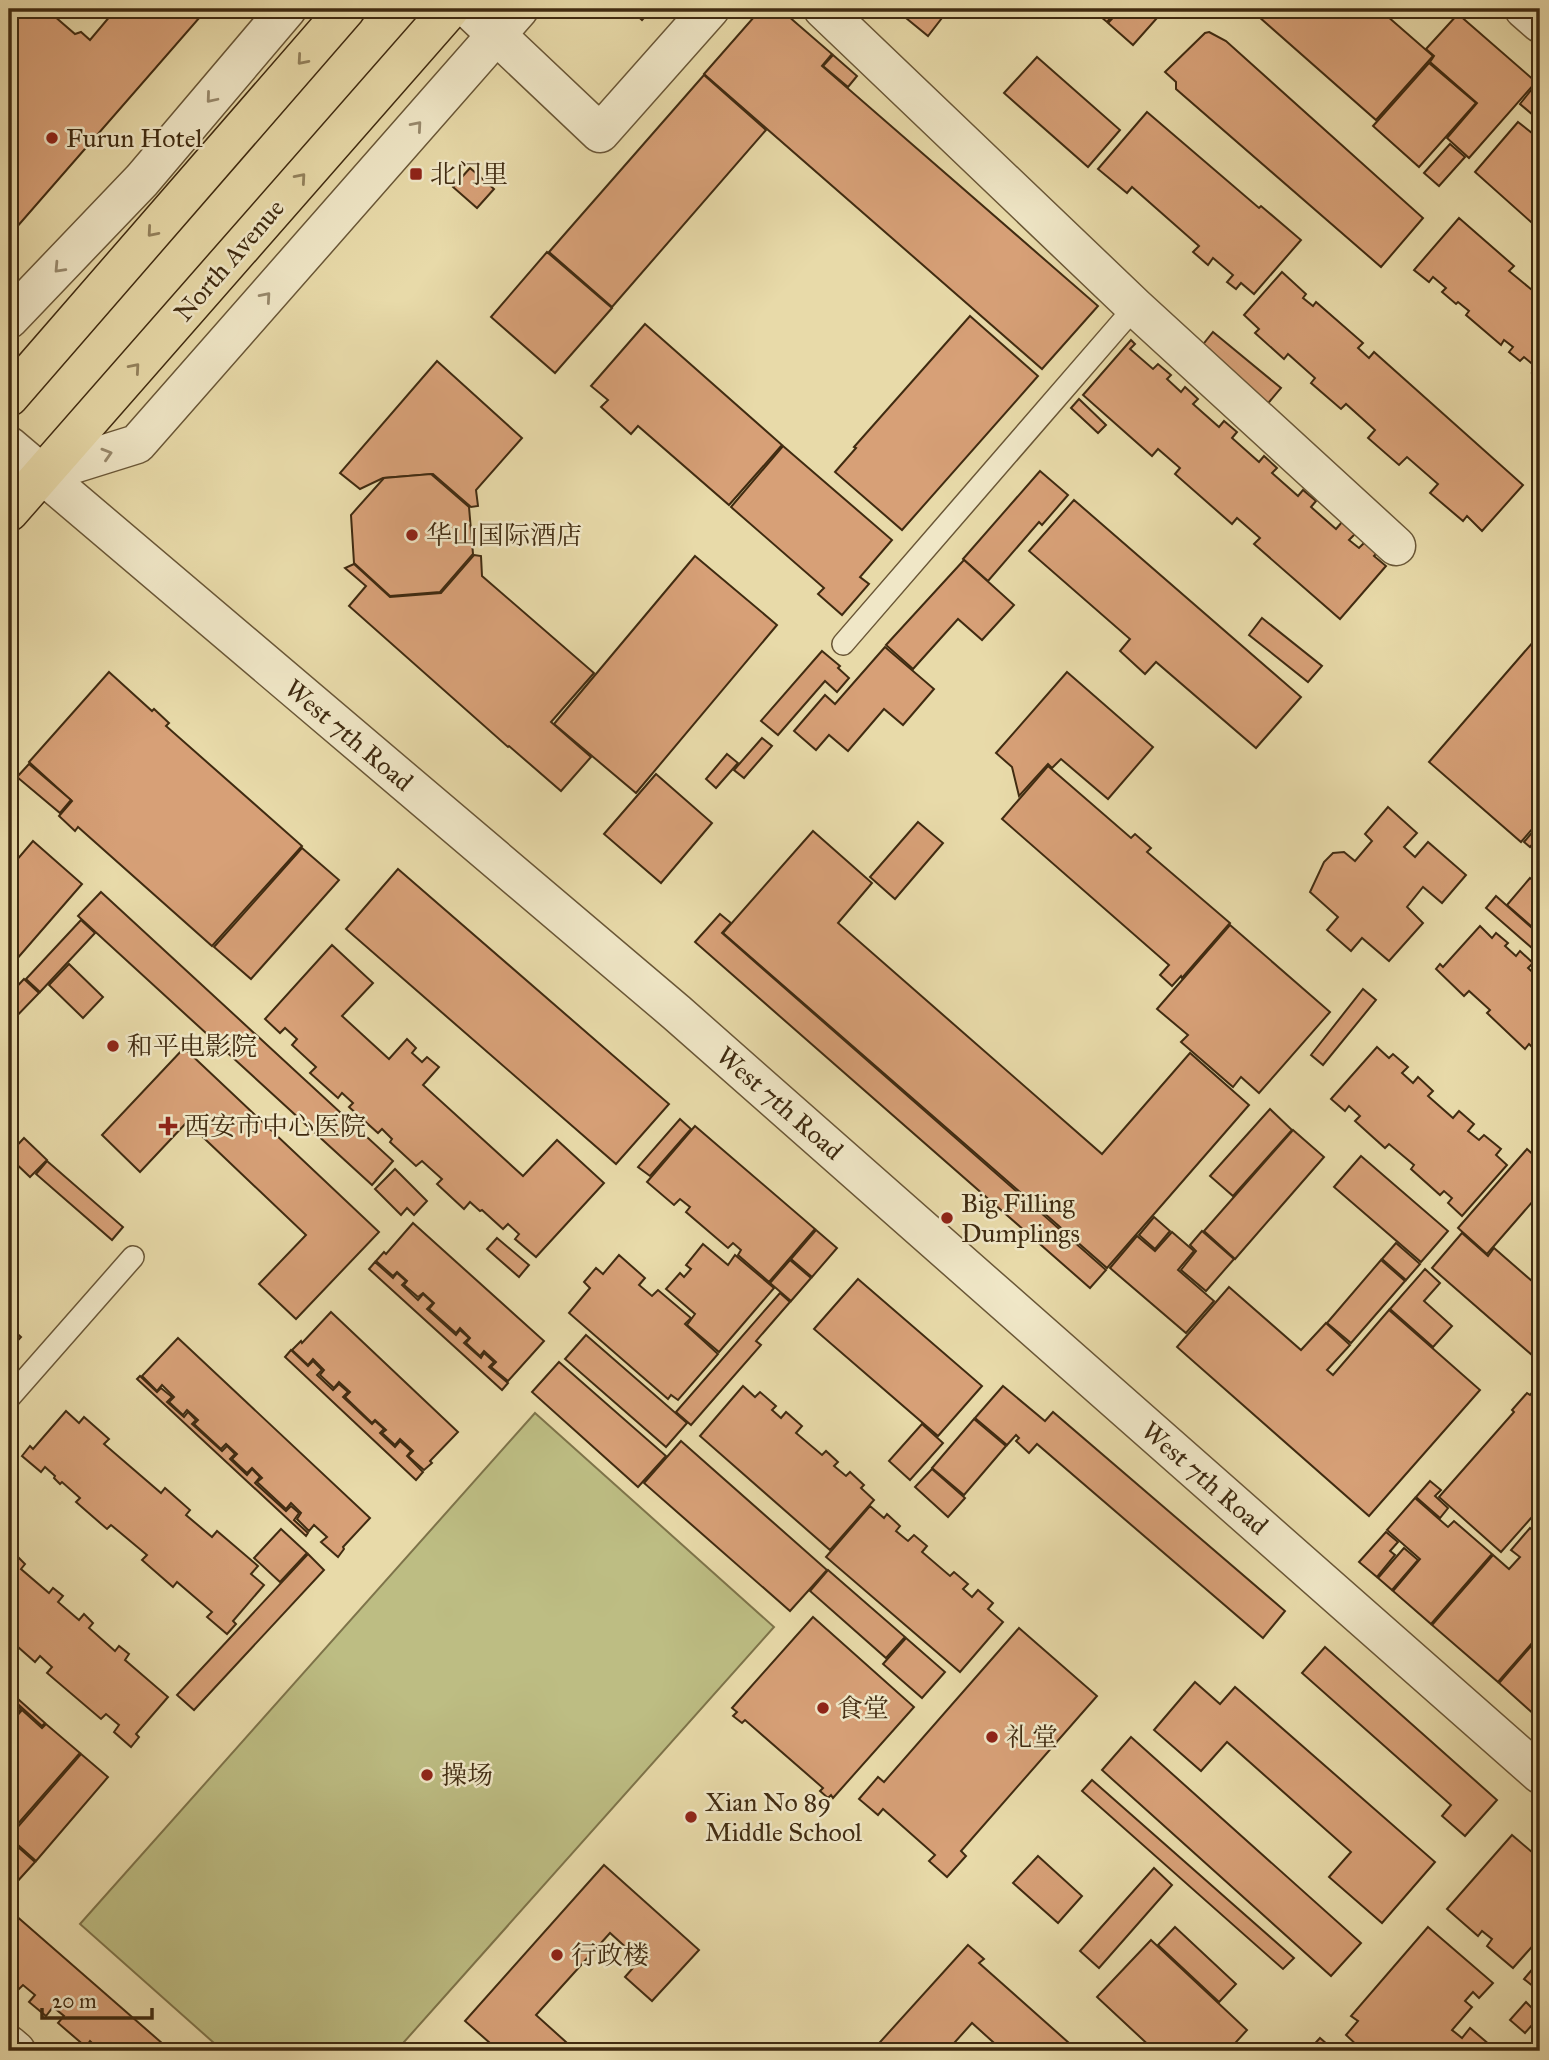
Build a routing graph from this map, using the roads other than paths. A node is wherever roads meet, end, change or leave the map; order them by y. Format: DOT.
graph roads {
  1 [pos="287,9"];
  2 [pos="346,9"];
  3 [pos="450,9"];
  4 [pos="469,9"];
  5 [pos="710,9"];
  6 [pos="823,9"];
  7 [pos="1524,9"];
  8 [pos="508,22"];
  9 [pos="1540,23"];
  10 [pos="1135,307"];
  11 [pos="9,319"];
  12 [pos="9,397"];
  13 [pos="9,446"];
  14 [pos="41,474"];
  15 [pos="9,512"];
  16 [pos="1396,546"];
  17 [pos="843,644"];
  18 [pos="133,1257"];
  19 [pos="9,1398"];
  20 [pos="1540,1774"];
  21 [pos="9,2045"];
  22 [pos="16,2051"];
  1 -- 11 [label="street, one-way"];
  2 -- 12 [label="main road, one-way"];
  14 -- 3 [label="main road, North Avenue, one-way"];
  4 -- 8 [label="street"];
  5 -- 8 [label="street"];
  6 -- 10 [label="street"];
  7 -- 9 [label="street"];
  14 -- 8 [label="street, one-way"];
  10 -- 16 [label="street"];
  10 -- 17 [label="lane"];
  13 -- 14 [label="street, West 7th Road"];
  14 -- 15 [label="main road, North Avenue"];
  14 -- 20 [label="street, West 7th Road"];
  18 -- 19 [label="lane"];
  21 -- 22 [label="street"];
}
